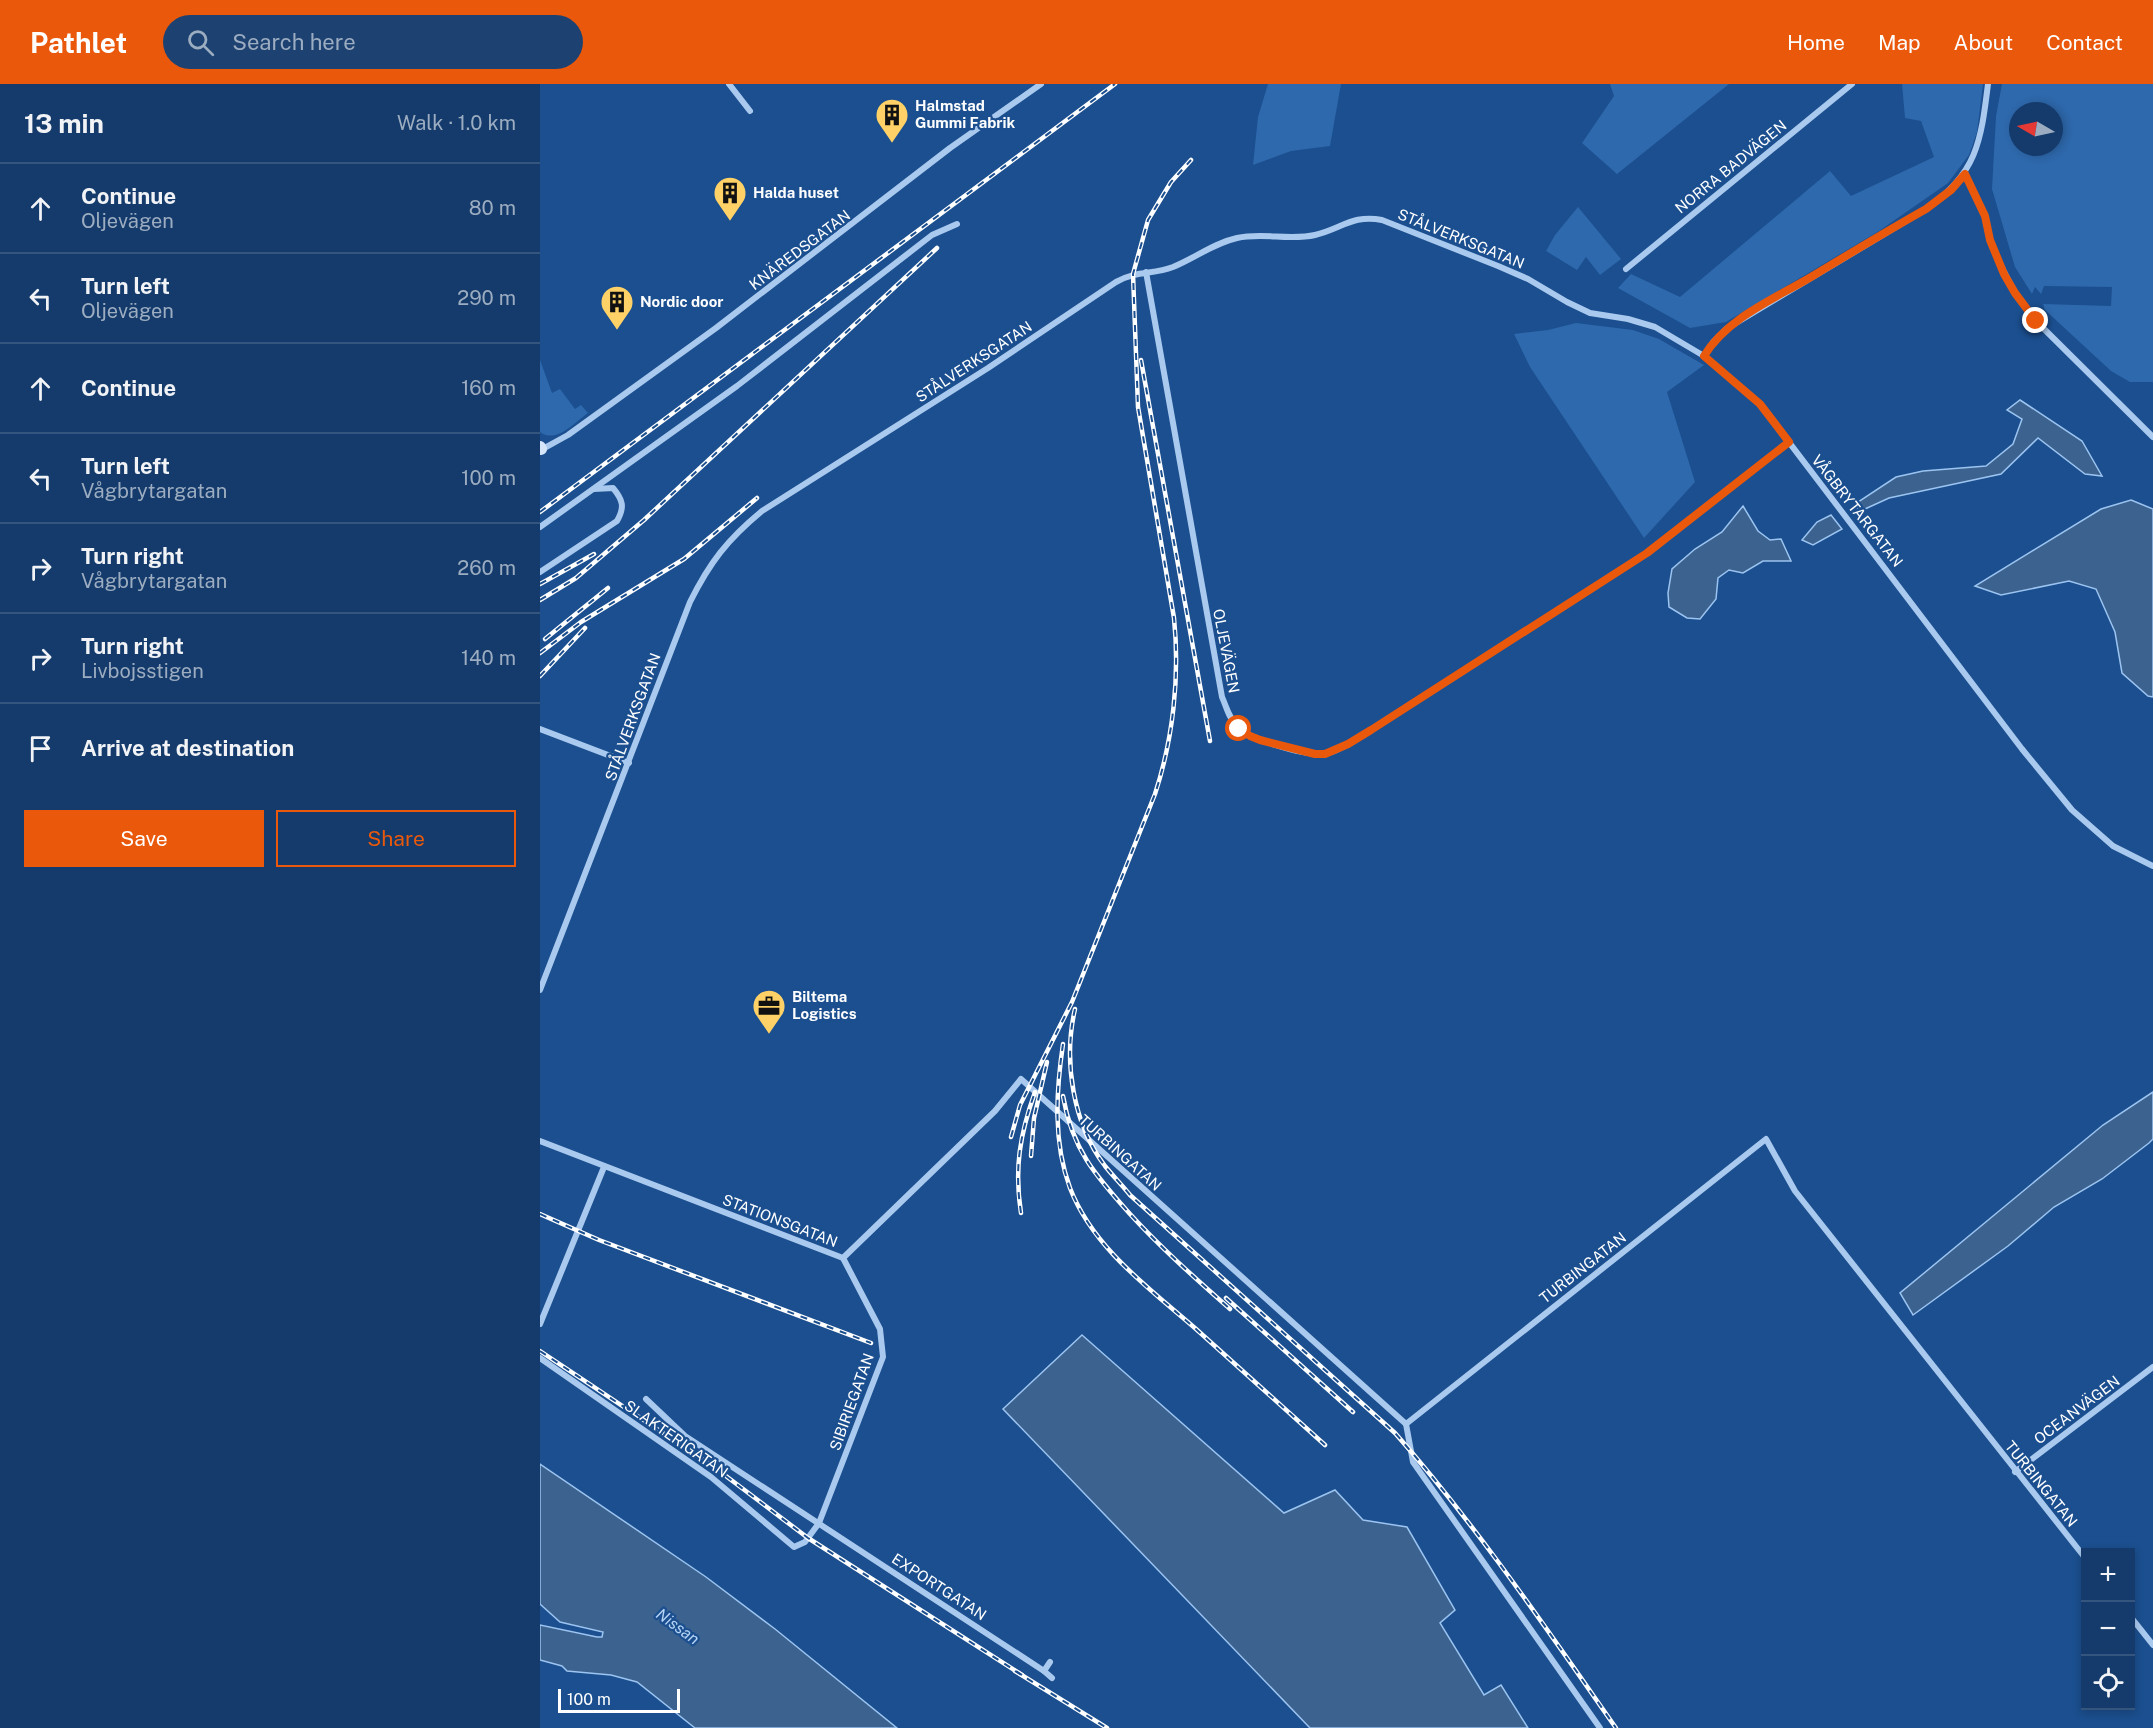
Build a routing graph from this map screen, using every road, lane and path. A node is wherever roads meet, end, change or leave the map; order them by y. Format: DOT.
graph roads {
  1 [pos="729,84"];
  2 [pos="1041,84"];
  3 [pos="1852,84"];
  4 [pos="1988,84"];
  5 [pos="750,111"];
  6 [pos="1965,174"];
  7 [pos="957,224"];
  8 [pos="1626,269"];
  9 [pos="1146,272"];
  10 [pos="1704,356"];
  11 [pos="2153,437"];
  12 [pos="1789,442"];
  13 [pos="540,449"];
  14 [pos="592,490"];
  15 [pos="540,527"];
  16 [pos="540,572"];
  17 [pos="540,729"];
  18 [pos="629,763"];
  19 [pos="2153,866"];
  20 [pos="540,990"];
  21 [pos="1021,1079"];
  22 [pos="540,1141"];
  23 [pos="604,1167"];
  24 [pos="843,1258"];
  25 [pos="540,1324"];
  26 [pos="540,1358"];
  27 [pos="2153,1367"];
  28 [pos="646,1399"];
  29 [pos="1406,1424"];
  30 [pos="2015,1472"];
  31 [pos="819,1523"];
  32 [pos="794,1547"];
  33 [pos="2081,1554"];
  34 [pos="2135,1623"];
  35 [pos="2153,1645"];
  36 [pos="1050,1662"];
  37 [pos="1044,1671"];
  38 [pos="1052,1678"];
  39 [pos="1600,1728"];
  1 -- 5 [label="street"];
  2 -- 13 [label="street, KNÄREDSGATAN"];
  3 -- 8 [label="street, NORRA BADVÄGEN"];
  4 -- 6 [label="street"];
  6 -- 10 [label="street"];
  6 -- 11 [label="street"];
  7 -- 14 [label="street"];
  9 -- 10 [label="street, STÅLVERKSGATAN"];
  9 -- 12 [label="street, OLJEVÄGEN"];
  9 -- 18 [label="street, STÅLVERKSGATAN"];
  10 -- 12 [label="street, VÅGBRYTARGATAN"];
  12 -- 19 [label="street, VÅGBRYTARGATAN"];
  14 -- 15 [label="street"];
  14 -- 16 [label="street"];
  17 -- 18 [label="street"];
  18 -- 20 [label="street, STÅLVERKSGATAN"];
  21 -- 24 [label="street, STATIONSGATAN"];
  21 -- 29 [label="street, TURBINGATAN"];
  22 -- 23 [label="street, STATIONSGATAN"];
  23 -- 24 [label="street, STATIONSGATAN"];
  23 -- 25 [label="street"];
  24 -- 31 [label="street, SIBIRIEGATAN"];
  26 -- 32 [label="street, SLAKTERIGATAN"];
  27 -- 30 [label="street, OCEANVÄGEN"];
  28 -- 31 [label="street, EXPORTGATAN"];
  29 -- 30 [label="street, TURBINGATAN"];
  29 -- 39 [label="street"];
  30 -- 33 [label="street, TURBINGATAN"];
  31 -- 32 [label="street, SIBIRIEGATAN"];
  31 -- 37 [label="street, EXPORTGATAN"];
  34 -- 35 [label="street"];
  36 -- 37 [label="street"];
  37 -- 38 [label="street, EXPORTGATAN"];
}
